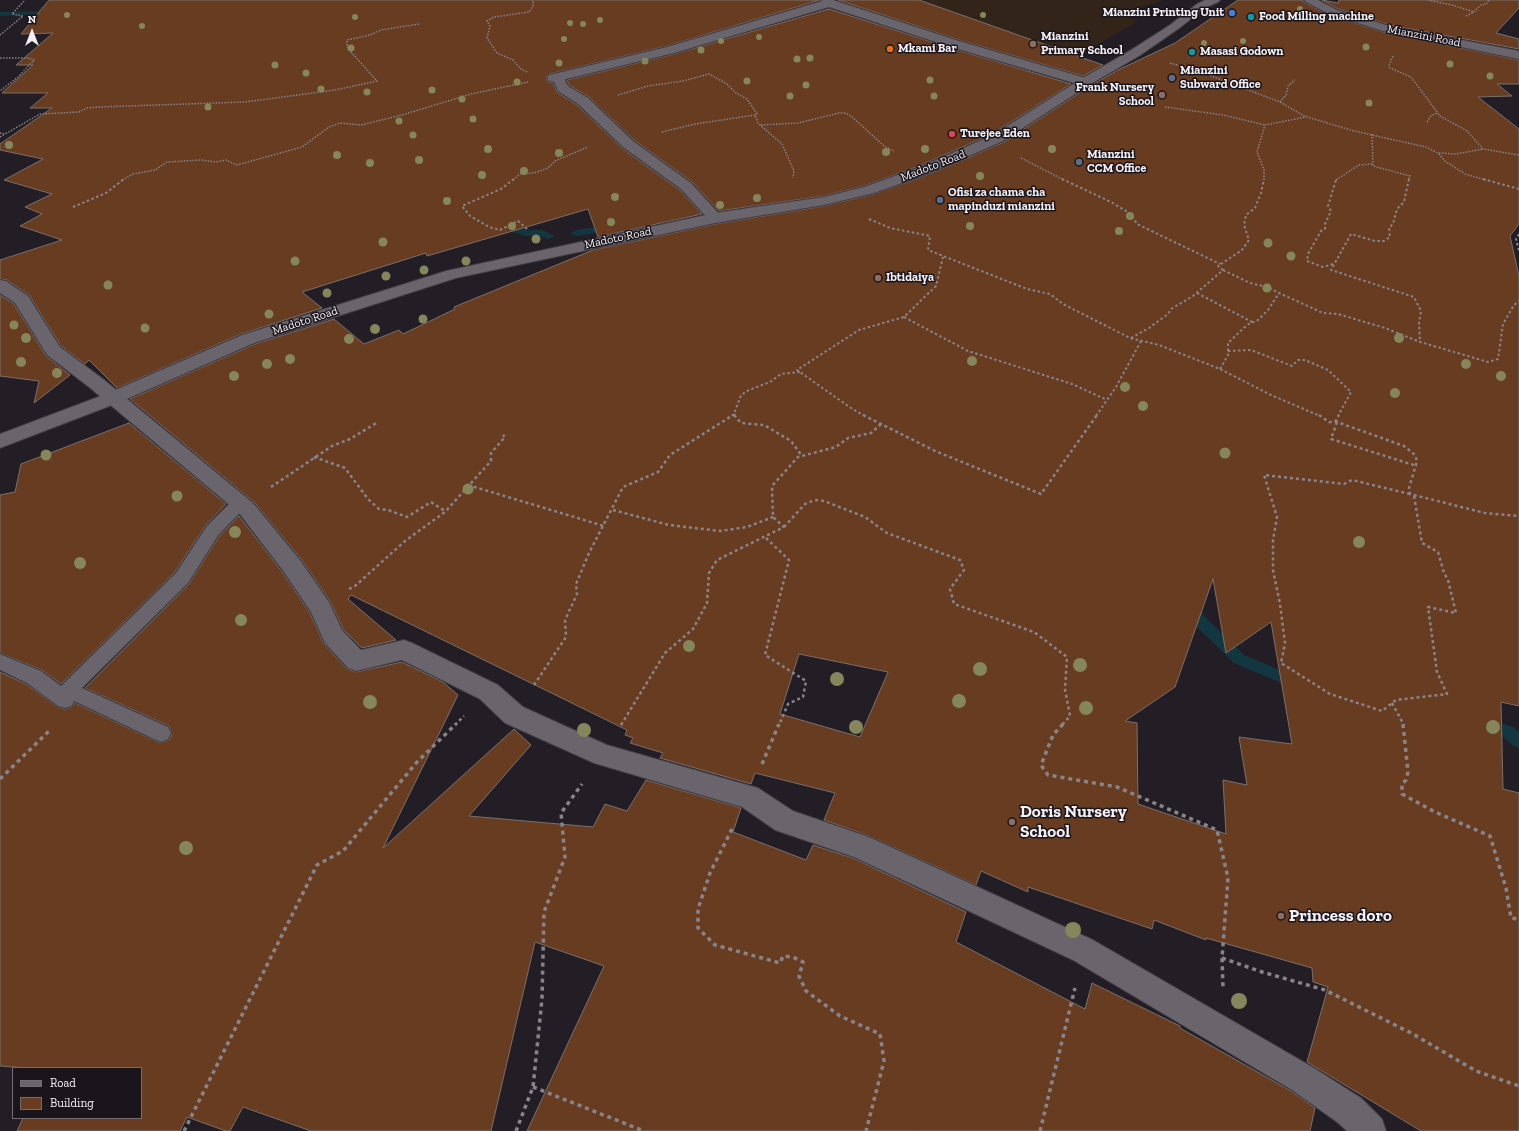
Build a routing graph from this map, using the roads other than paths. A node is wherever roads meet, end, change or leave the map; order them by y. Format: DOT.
graph roads {
  1 [pos="1214,0"];
  2 [pos="1310,0"];
  3 [pos="828,2"];
  4 [pos="1519,55"];
  5 [pos="1085,82"];
  6 [pos="715,218"];
  7 [pos="0,285"];
  8 [pos="114,398"];
  9 [pos="0,441"];
  10 [pos="243,505"];
  11 [pos="0,662"];
  12 [pos="66,695"];
  13 [pos="161,733"];
  14 [pos="1370,1131"];
  1 -- 5 [label="street, Madoto Road"];
  2 -- 4 [label="street, Mianzini Road"];
  3 -- 5 [label="street"];
  3 -- 6 [label="street"];
  5 -- 6 [label="street, Madoto Road"];
  6 -- 8 [label="street, Madoto Road"];
  7 -- 8 [label="street"];
  8 -- 9 [label="street, Madoto Road"];
  8 -- 10 [label="street"];
  10 -- 12 [label="lane"];
  10 -- 14 [label="street"];
  11 -- 12 [label="lane"];
  12 -- 13 [label="lane"];
}
